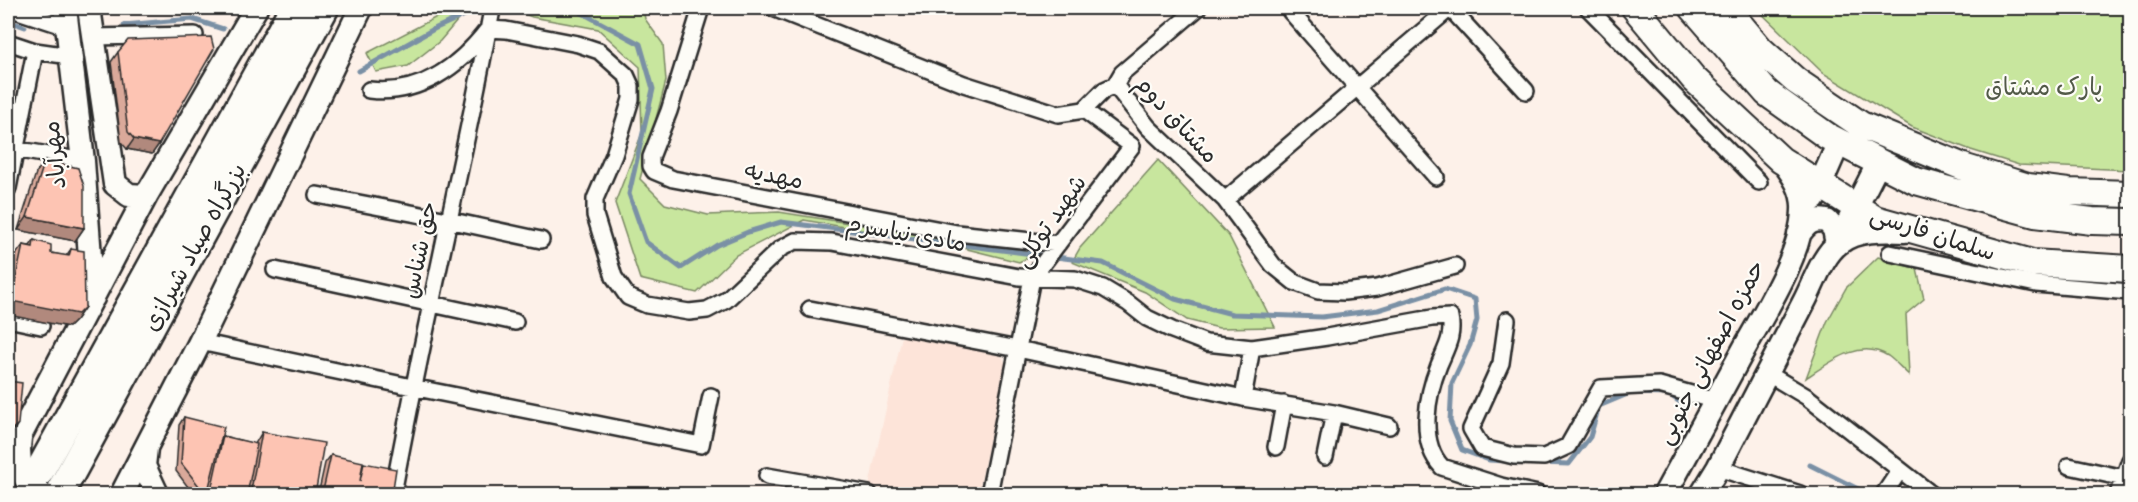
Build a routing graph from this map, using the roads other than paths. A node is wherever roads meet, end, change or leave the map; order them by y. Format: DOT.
graph roads {
  1 [pos="9,8"];
  2 [pos="89,8"];
  3 [pos="256,8"];
  4 [pos="294,8"];
  5 [pos="324,8"];
  6 [pos="361,8"];
  7 [pos="701,8"];
  8 [pos="773,8"];
  9 [pos="1198,8"];
  10 [pos="1450,8"];
  11 [pos="1588,8"];
  12 [pos="1635,8"];
  13 [pos="1692,8"];
  14 [pos="1726,8"];
  15 [pos="1290,10"];
  16 [pos="66,17"];
  17 [pos="489,22"];
  18 [pos="195,34"];
  19 [pos="93,37"];
  20 [pos="8,42"];
  21 [pos="35,51"];
  22 [pos="70,56"];
  23 [pos="1115,85"];
  24 [pos="1356,88"];
  25 [pos="369,90"];
  26 [pos="1526,91"];
  27 [pos="1084,110"];
  28 [pos="109,140"];
  29 [pos="1839,142"];
  30 [pos="11,149"];
  31 [pos="76,154"];
  32 [pos="1781,160"];
  33 [pos="1879,162"];
  34 [pos="1436,177"];
  35 [pos="1759,182"];
  36 [pos="1821,185"];
  37 [pos="8,188"];
  38 [pos="2130,194"];
  39 [pos="317,195"];
  40 [pos="146,196"];
  41 [pos="1225,200"];
  42 [pos="1856,207"];
  43 [pos="448,220"];
  44 [pos="2130,222"];
  45 [pos="1925,233"];
  46 [pos="1799,234"];
  47 [pos="541,240"];
  48 [pos="1058,244"];
  49 [pos="1837,244"];
  50 [pos="1890,253"];
  51 [pos="1455,266"];
  52 [pos="2130,269"];
  53 [pos="275,270"];
  54 [pos="1032,278"];
  55 [pos="2130,292"];
  56 [pos="93,298"];
  57 [pos="430,303"];
  58 [pos="810,309"];
  59 [pos="8,319"];
  60 [pos="1507,320"];
  61 [pos="515,322"];
  62 [pos="41,326"];
  63 [pos="200,342"];
  64 [pos="1252,348"];
  65 [pos="1018,349"];
  66 [pos="1767,373"];
  67 [pos="412,387"];
  68 [pos="711,396"];
  69 [pos="1243,398"];
  70 [pos="1716,401"];
  71 [pos="1284,404"];
  72 [pos="1334,413"];
  73 [pos="1389,426"];
  74 [pos="20,434"];
  75 [pos="147,446"];
  76 [pos="1276,447"];
  77 [pos="1325,457"];
  78 [pos="8,459"];
  79 [pos="2130,460"];
  80 [pos="2069,466"];
  81 [pos="1718,468"];
  82 [pos="1900,470"];
  83 [pos="767,476"];
  84 [pos="2124,478"];
  85 [pos="48,485"];
  86 [pos="122,495"];
  87 [pos="157,495"];
  88 [pos="393,495"];
  89 [pos="869,495"];
  90 [pos="989,495"];
  91 [pos="1538,495"];
  92 [pos="1665,495"];
  93 [pos="1702,495"];
  94 [pos="1800,495"];
  95 [pos="1884,495"];
  96 [pos="1931,495"];
  97 [pos="2118,495"];
  1 -- 16 [label="street"];
  2 -- 19 [label="main road"];
  3 -- 40 [label="main road"];
  4 -- 85 [label="highway, بزرگراه صیاد شیرازی"];
  5 -- 85 [label="highway, بزرگراه صیاد شیرازی"];
  6 -- 63 [label="main road"];
  7 -- 48 [label="street, مهدیه"];
  8 -- 27 [label="street"];
  9 -- 23 [label="street"];
  10 -- 24 [label="street"];
  10 -- 26 [label="street"];
  11 -- 35 [label="street"];
  12 -- 32 [label="main road, سلمان فارسی"];
  13 -- 29 [label="main road, سلمان فارسی"];
  14 -- 38 [label="main road"];
  15 -- 24 [label="street"];
  16 -- 22 [label="main road, مهرآباد"];
  17 -- 25 [label="street"];
  17 -- 43 [label="street, حق شناس"];
  17 -- 54 [label="street, مادی نیاسرم"];
  18 -- 19 [label="street"];
  19 -- 28 [label="main road"];
  20 -- 21 [label="street"];
  21 -- 22 [label="street"];
  21 -- 30 [label="street"];
  22 -- 31 [label="main road, مهرآباد"];
  23 -- 27 [label="street, مشتاق دوم"];
  23 -- 41 [label="street, مشتاق دوم"];
  24 -- 34 [label="street"];
  24 -- 41 [label="street"];
  27 -- 48 [label="street, شهید توکلی"];
  28 -- 31 [label="main road"];
  28 -- 40 [label="main road"];
  29 -- 33 [label="main road, سلمان فارسی"];
  29 -- 36 [label="main road, حمزه اصفهانی جنوبی"];
  30 -- 31 [label="street"];
  30 -- 37 [label="street"];
  31 -- 56 [label="main road, مهرآباد"];
  32 -- 36 [label="main road, سلمان فارسی"];
  32 -- 46 [label="main road, حمزه اصفهانی جنوبی"];
  33 -- 42 [label="main road"];
  33 -- 44 [label="main road, سلمان فارسی"];
  36 -- 42 [label="main road, سلمان فارسی"];
  36 -- 46 [label="main road, حمزه اصفهانی جنوبی"];
  39 -- 43 [label="street"];
  40 -- 56 [label="main road"];
  41 -- 51 [label="street, مشتاق دوم"];
  42 -- 45 [label="main road, سلمان فارسی"];
  42 -- 49 [label="main road"];
  43 -- 47 [label="street"];
  43 -- 57 [label="street, حق شناس"];
  45 -- 49 [label="main road"];
  45 -- 52 [label="main road, سلمان فارسی"];
  46 -- 49 [label="main road"];
  46 -- 70 [label="main road, حمزه اصفهانی جنوبی"];
  48 -- 54 [label="street, شهید توکلی"];
  49 -- 66 [label="main road"];
  50 -- 55 [label="street"];
  53 -- 57 [label="street"];
  54 -- 64 [label="street, مادی نیاسرم"];
  54 -- 65 [label="street, شهید توکلی"];
  56 -- 74 [label="main road"];
  57 -- 61 [label="street"];
  57 -- 67 [label="street, حق شناس"];
  58 -- 65 [label="street"];
  59 -- 62 [label="street"];
  60 -- 70 [label="street"];
  63 -- 67 [label="street"];
  63 -- 75 [label="main road"];
  64 -- 69 [label="street"];
  64 -- 91 [label="street, مادی نیاسرم"];
  65 -- 69 [label="street"];
  65 -- 90 [label="street, شهید توکلی"];
  66 -- 81 [label="main road"];
  66 -- 82 [label="street"];
  67 -- 68 [label="street"];
  67 -- 88 [label="street, حق شناس"];
  69 -- 71 [label="street"];
  70 -- 92 [label="main road, حمزه اصفهانی جنوبی"];
  71 -- 72 [label="street"];
  71 -- 76 [label="street"];
  72 -- 73 [label="street"];
  72 -- 77 [label="street"];
  74 -- 78 [label="main road"];
  74 -- 85 [label="main road"];
  75 -- 86 [label="main road"];
  75 -- 87 [label="main road"];
  79 -- 84 [label="street"];
  80 -- 84 [label="street"];
  81 -- 93 [label="main road"];
  81 -- 94 [label="street"];
  82 -- 95 [label="street"];
  82 -- 96 [label="street"];
  83 -- 89 [label="street"];
  84 -- 97 [label="street"];
}
